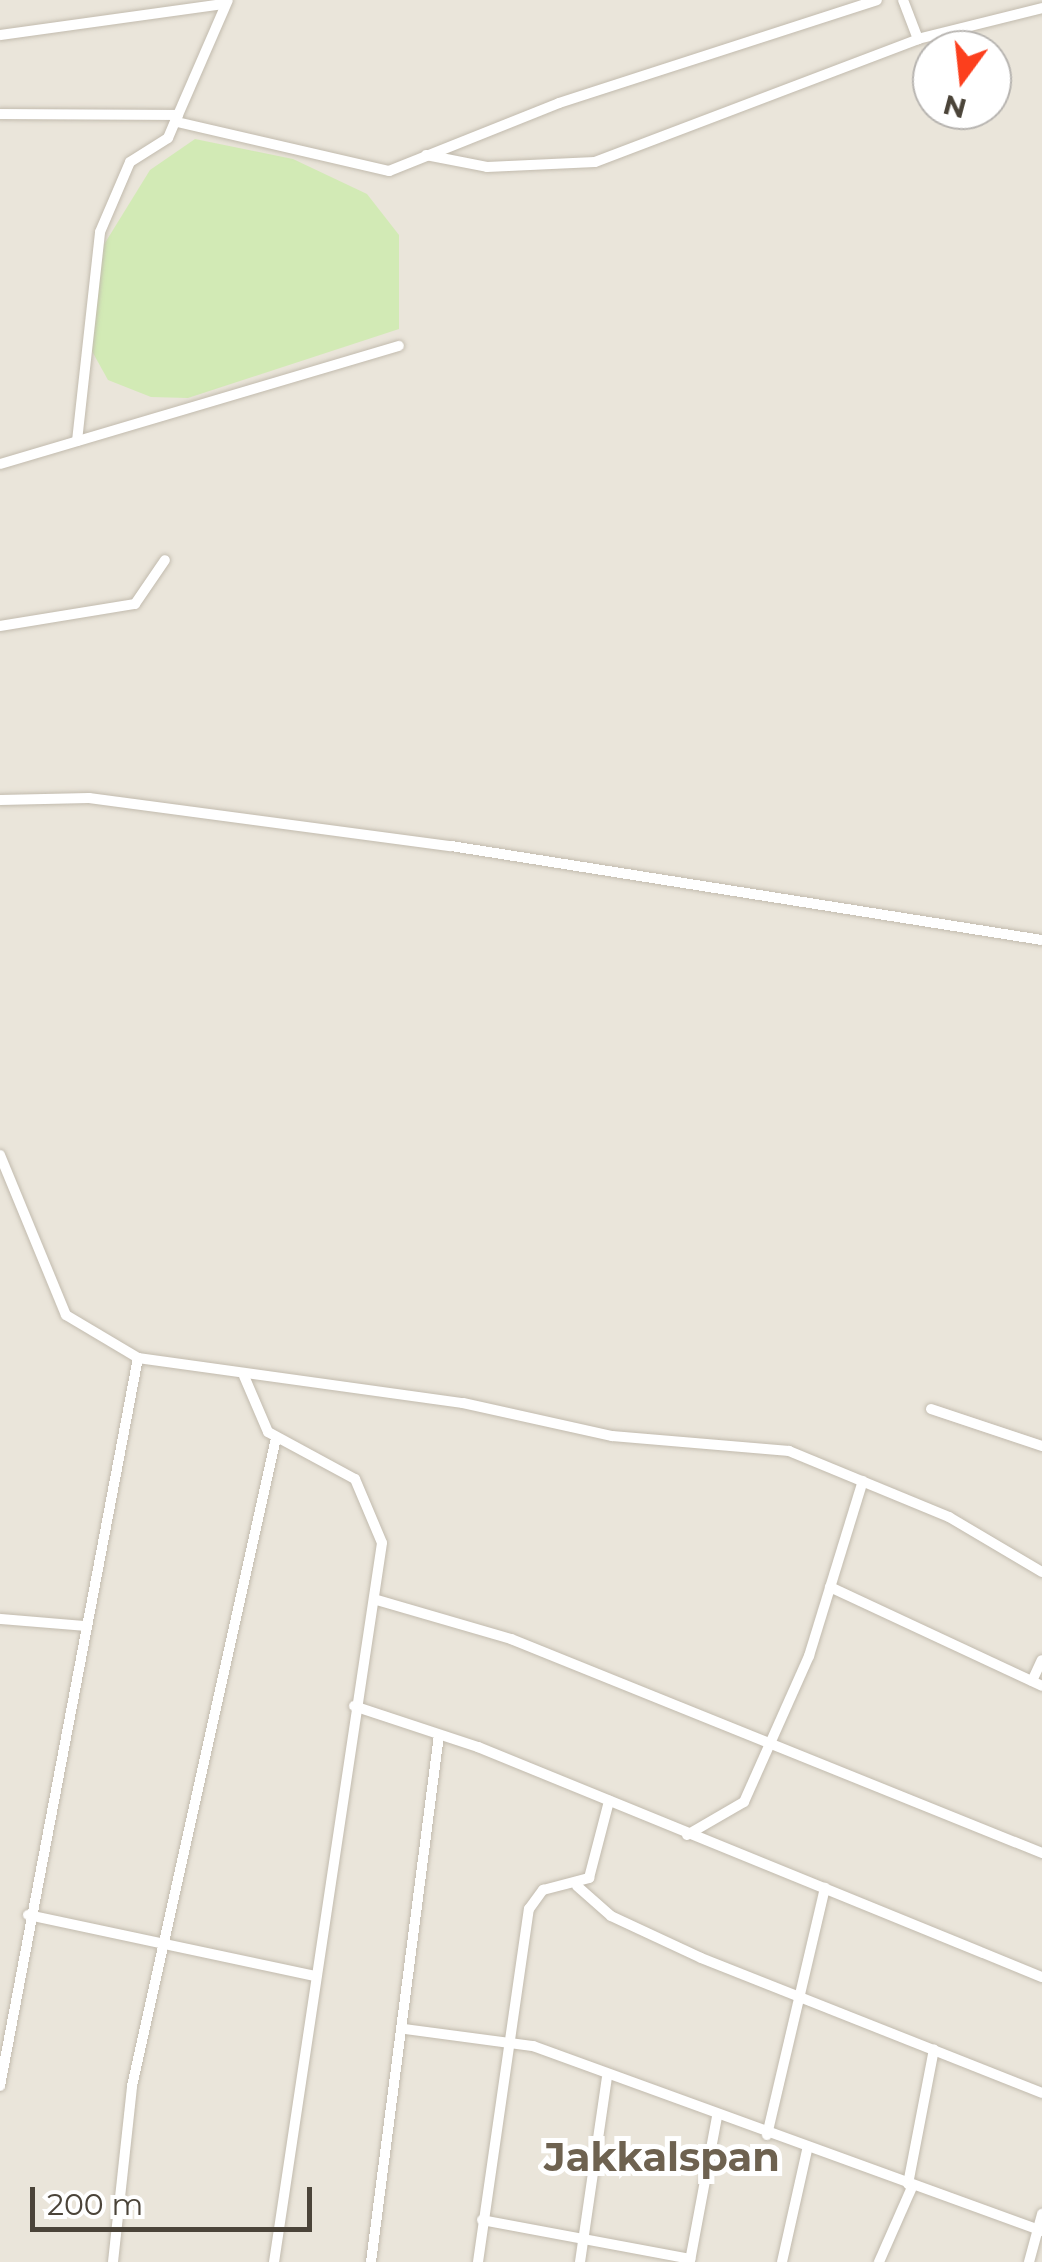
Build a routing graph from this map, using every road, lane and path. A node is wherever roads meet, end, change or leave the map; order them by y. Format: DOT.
graph roads {
  1 [pos="877,0"];
  2 [pos="903,0"];
  3 [pos="226,2"];
  4 [pos="1042,8"];
  5 [pos="915,30"];
  6 [pos="954,30"];
  7 [pos="0,34"];
  8 [pos="912,41"];
  9 [pos="0,114"];
  10 [pos="177,118"];
  11 [pos="425,155"];
  12 [pos="398,346"];
  13 [pos="76,441"];
  14 [pos="0,464"];
  15 [pos="165,560"];
  16 [pos="0,626"];
  17 [pos="0,800"];
  18 [pos="1042,940"];
  19 [pos="0,1156"];
  20 [pos="138,1358"];
  21 [pos="244,1376"];
  22 [pos="931,1410"];
  23 [pos="276,1438"];
  24 [pos="1042,1446"];
  25 [pos="863,1481"];
  26 [pos="1042,1572"];
  27 [pos="830,1587"];
  28 [pos="377,1600"];
  29 [pos="0,1620"];
  30 [pos="85,1626"];
  31 [pos="1042,1660"];
  32 [pos="1037,1684"];
  33 [pos="354,1706"];
  34 [pos="438,1735"];
  35 [pos="767,1745"];
  36 [pos="608,1801"];
  37 [pos="687,1834"];
  38 [pos="1042,1853"];
  39 [pos="576,1886"];
  40 [pos="826,1888"];
  41 [pos="28,1915"];
  42 [pos="163,1936"];
  43 [pos="314,1976"];
  44 [pos="1042,1977"];
  45 [pos="793,1997"];
  46 [pos="405,2029"];
  47 [pos="511,2042"];
  48 [pos="934,2050"];
  49 [pos="607,2078"];
  50 [pos="0,2086"];
  51 [pos="1042,2093"];
  52 [pos="717,2117"];
  53 [pos="767,2135"];
  54 [pos="807,2150"];
  55 [pos="911,2184"];
  56 [pos="1042,2214"];
  57 [pos="482,2220"];
  58 [pos="1040,2230"];
  59 [pos="583,2235"];
  60 [pos="690,2260"];
  61 [pos="113,2262"];
  62 [pos="274,2262"];
  63 [pos="371,2262"];
  64 [pos="478,2262"];
  65 [pos="580,2262"];
  66 [pos="782,2262"];
  67 [pos="879,2262"];
  68 [pos="1029,2262"];
  1 -- 11 [label="street"];
  2 -- 5 [label="street"];
  3 -- 7 [label="street"];
  3 -- 10 [label="street"];
  4 -- 6 [label="street"];
  8 -- 11 [label="street"];
  9 -- 10 [label="street"];
  10 -- 11 [label="street"];
  10 -- 13 [label="street"];
  12 -- 13 [label="street"];
  13 -- 14 [label="street"];
  15 -- 16 [label="street"];
  17 -- 18 [label="street"];
  19 -- 20 [label="street"];
  20 -- 21 [label="street"];
  20 -- 30 [label="street"];
  21 -- 23 [label="street"];
  21 -- 25 [label="street"];
  22 -- 24 [label="street"];
  23 -- 28 [label="street"];
  23 -- 42 [label="street"];
  25 -- 26 [label="street"];
  25 -- 27 [label="street"];
  27 -- 32 [label="street"];
  27 -- 35 [label="street"];
  28 -- 33 [label="street"];
  28 -- 35 [label="street"];
  29 -- 30 [label="street"];
  30 -- 41 [label="street"];
  31 -- 32 [label="street"];
  33 -- 34 [label="street"];
  33 -- 43 [label="street"];
  34 -- 36 [label="street"];
  34 -- 46 [label="street"];
  35 -- 37 [label="street"];
  35 -- 38 [label="street"];
  36 -- 37 [label="street"];
  36 -- 39 [label="street"];
  37 -- 40 [label="street"];
  39 -- 45 [label="street"];
  39 -- 47 [label="street"];
  40 -- 44 [label="street"];
  40 -- 45 [label="street"];
  41 -- 42 [label="street"];
  41 -- 50 [label="street"];
  42 -- 43 [label="street"];
  42 -- 61 [label="street"];
  43 -- 62 [label="street"];
  45 -- 48 [label="street"];
  45 -- 53 [label="street"];
  46 -- 47 [label="street"];
  46 -- 63 [label="street"];
  47 -- 49 [label="street"];
  47 -- 57 [label="street"];
  48 -- 51 [label="street"];
  48 -- 55 [label="street"];
  49 -- 52 [label="street"];
  49 -- 59 [label="street"];
  52 -- 53 [label="street"];
  52 -- 60 [label="street"];
  53 -- 54 [label="street"];
  54 -- 55 [label="street"];
  54 -- 66 [label="street"];
  55 -- 58 [label="street"];
  55 -- 67 [label="street"];
  56 -- 58 [label="street"];
  57 -- 59 [label="street"];
  57 -- 64 [label="street"];
  58 -- 68 [label="street"];
  59 -- 60 [label="street"];
  59 -- 65 [label="street"];
}
